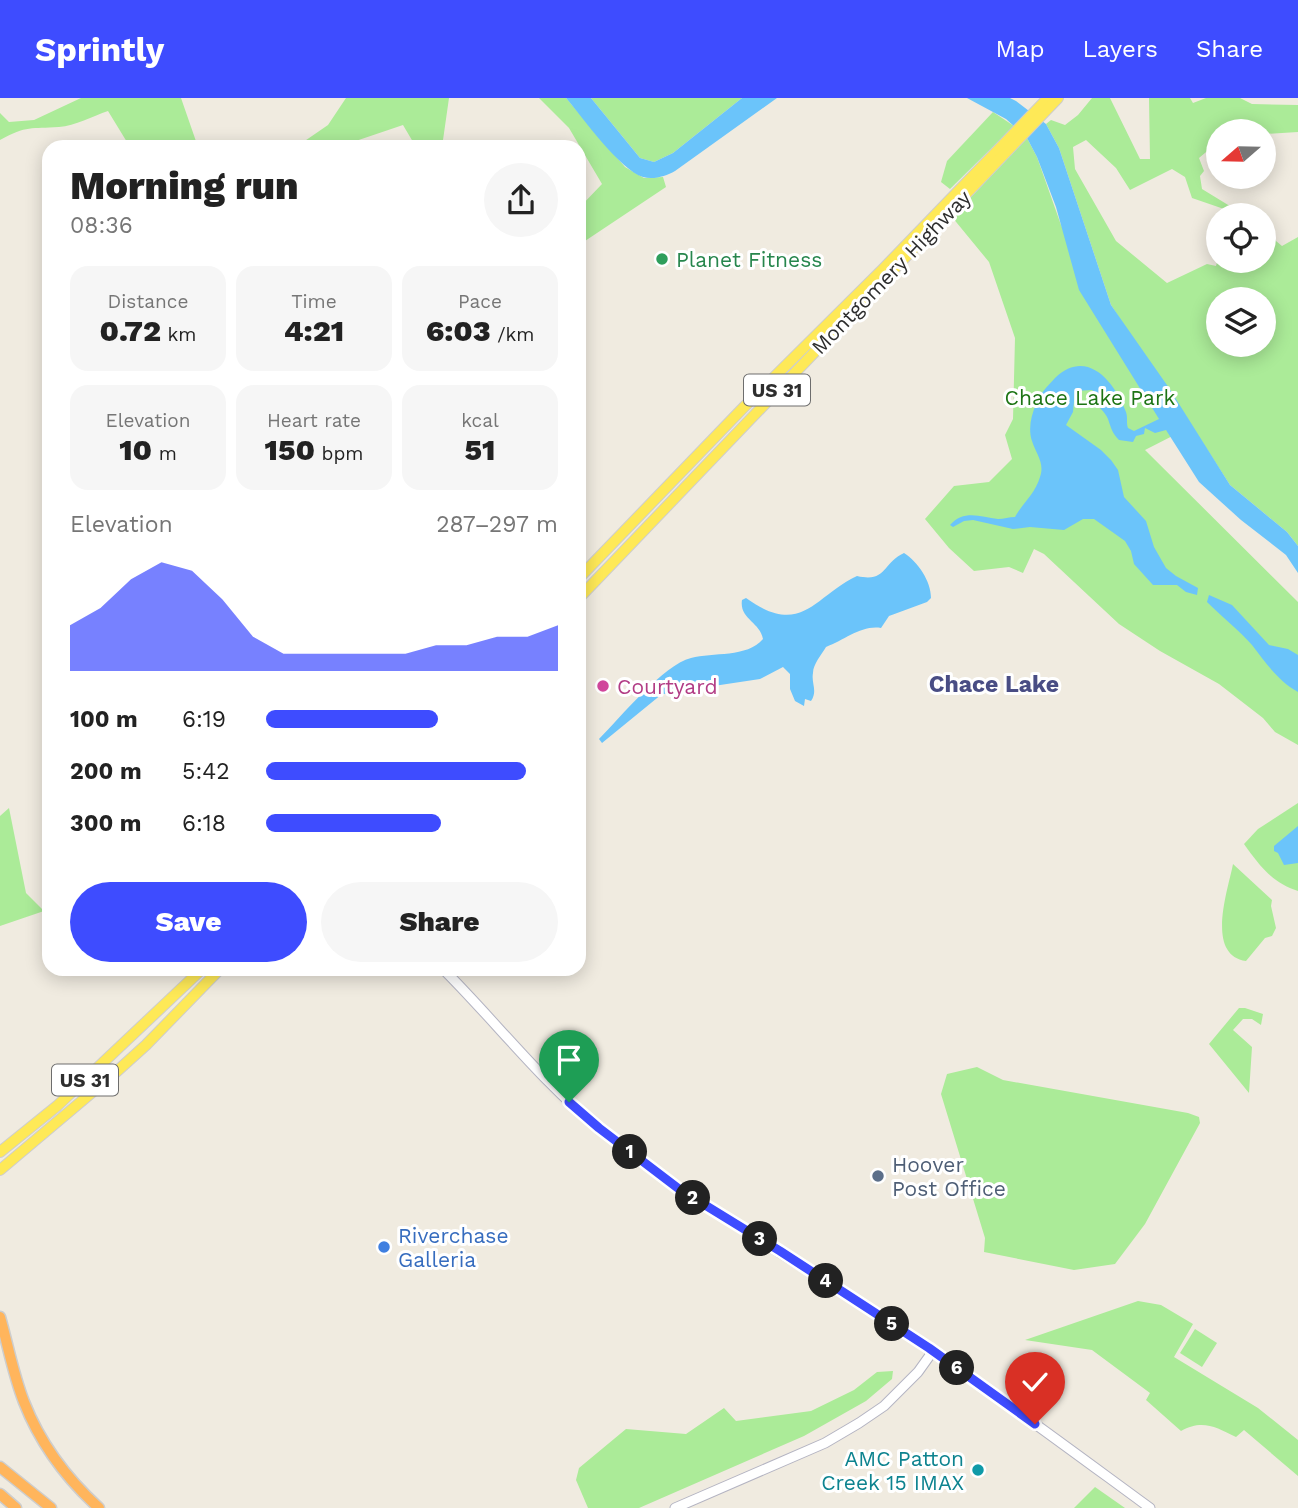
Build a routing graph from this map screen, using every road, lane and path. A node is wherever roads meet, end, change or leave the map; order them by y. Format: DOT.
graph roads {
  1 [pos="1053,100"];
  2 [pos="973,181"];
  3 [pos="586,571"];
  4 [pos="586,591"];
  5 [pos="195,976"];
  6 [pos="213,976"];
  7 [pos="450,976"];
  8 [pos="33,1125"];
  9 [pos="36,1140"];
  10 [pos="0,1152"];
  11 [pos="0,1170"];
  12 [pos="0,1317"];
  13 [pos="933,1351"];
  14 [pos="0,1468"];
  15 [pos="0,1494"];
  16 [pos="16,1508"];
  17 [pos="44,1508"];
  18 [pos="51,1508"];
  19 [pos="99,1508"];
  20 [pos="674,1508"];
  21 [pos="1150,1508"];
  1 -- 2 [label="main road, Montgomery Highway / US 31"];
  2 -- 3 [label="main road, Montgomery Highway / US 31"];
  2 -- 4 [label="main road, Montgomery Highway / US 31"];
  5 -- 8 [label="main road, US 31"];
  6 -- 9 [label="main road, US 31"];
  7 -- 13 [label="main road"];
  8 -- 9 [label="main road"];
  8 -- 10 [label="main road, US 31"];
  9 -- 11 [label="main road, US 31"];
  12 -- 19 [label="highway"];
  13 -- 20 [label="main road"];
  13 -- 21 [label="main road"];
  14 -- 17 [label="highway"];
  14 -- 18 [label="highway"];
  15 -- 16 [label="highway"];
}
